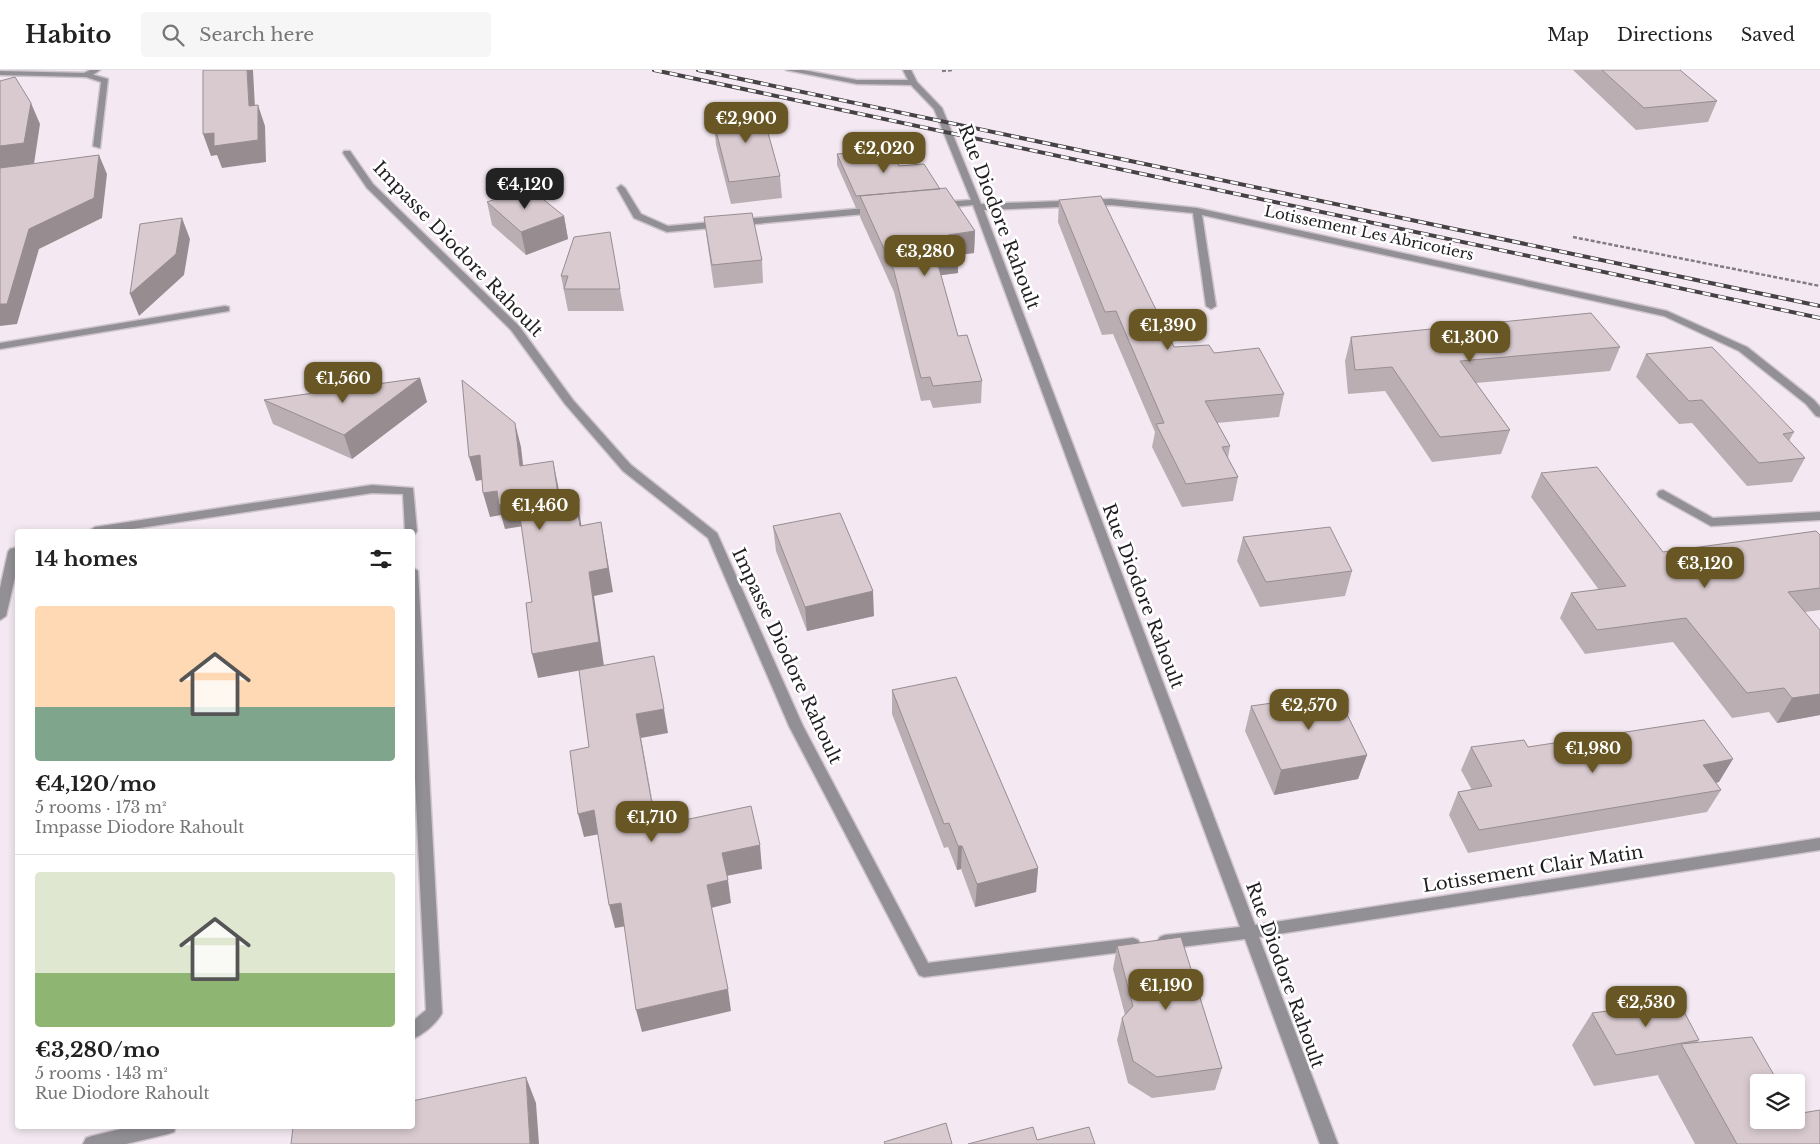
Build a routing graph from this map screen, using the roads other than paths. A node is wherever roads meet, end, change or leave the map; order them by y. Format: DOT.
graph roads {
  1 [pos="96,70"];
  2 [pos="790,70"];
  3 [pos="907,70"];
  4 [pos="0,73"];
  5 [pos="86,75"];
  6 [pos="914,83"];
  7 [pos="98,146"];
  8 [pos="347,153"];
  9 [pos="621,188"];
  10 [pos="977,205"];
  11 [pos="928,206"];
  12 [pos="889,209"];
  13 [pos="1197,211"];
  14 [pos="1211,306"];
  15 [pos="225,309"];
  16 [pos="0,346"];
  17 [pos="1820,414"];
  18 [pos="1663,494"];
  19 [pos="1820,516"];
  20 [pos="109,529"];
  21 [pos="411,529"];
  22 [pos="15,552"];
  23 [pos="0,616"];
  24 [pos="415,630"];
  25 [pos="1820,844"];
  26 [pos="1251,932"];
  27 [pos="415,1029"];
  28 [pos="155,1129"];
  29 [pos="92,1144"];
  30 [pos="1329,1144"];
  1 -- 5 [label="street"];
  2 -- 6 [label="street"];
  3 -- 6 [label="street, Rue Diodore Rahoult"];
  4 -- 5 [label="street"];
  5 -- 7 [label="street"];
  6 -- 10 [label="street, Rue Diodore Rahoult"];
  8 -- 26 [label="street, Impasse Diodore Rahoult"];
  9 -- 12 [label="street"];
  10 -- 11 [label="street, Lotissement Les Abricotiers"];
  10 -- 13 [label="street, Lotissement Les Abricotiers"];
  10 -- 26 [label="street, Rue Diodore Rahoult"];
  13 -- 14 [label="street"];
  13 -- 17 [label="street, Lotissement Les Abricotiers"];
  15 -- 16 [label="street"];
  18 -- 19 [label="street"];
  20 -- 21 [label="street"];
  22 -- 23 [label="street"];
  24 -- 27 [label="street"];
  25 -- 26 [label="street, Lotissement Clair Matin"];
  26 -- 30 [label="street, Rue Diodore Rahoult"];
  28 -- 29 [label="street"];
}
